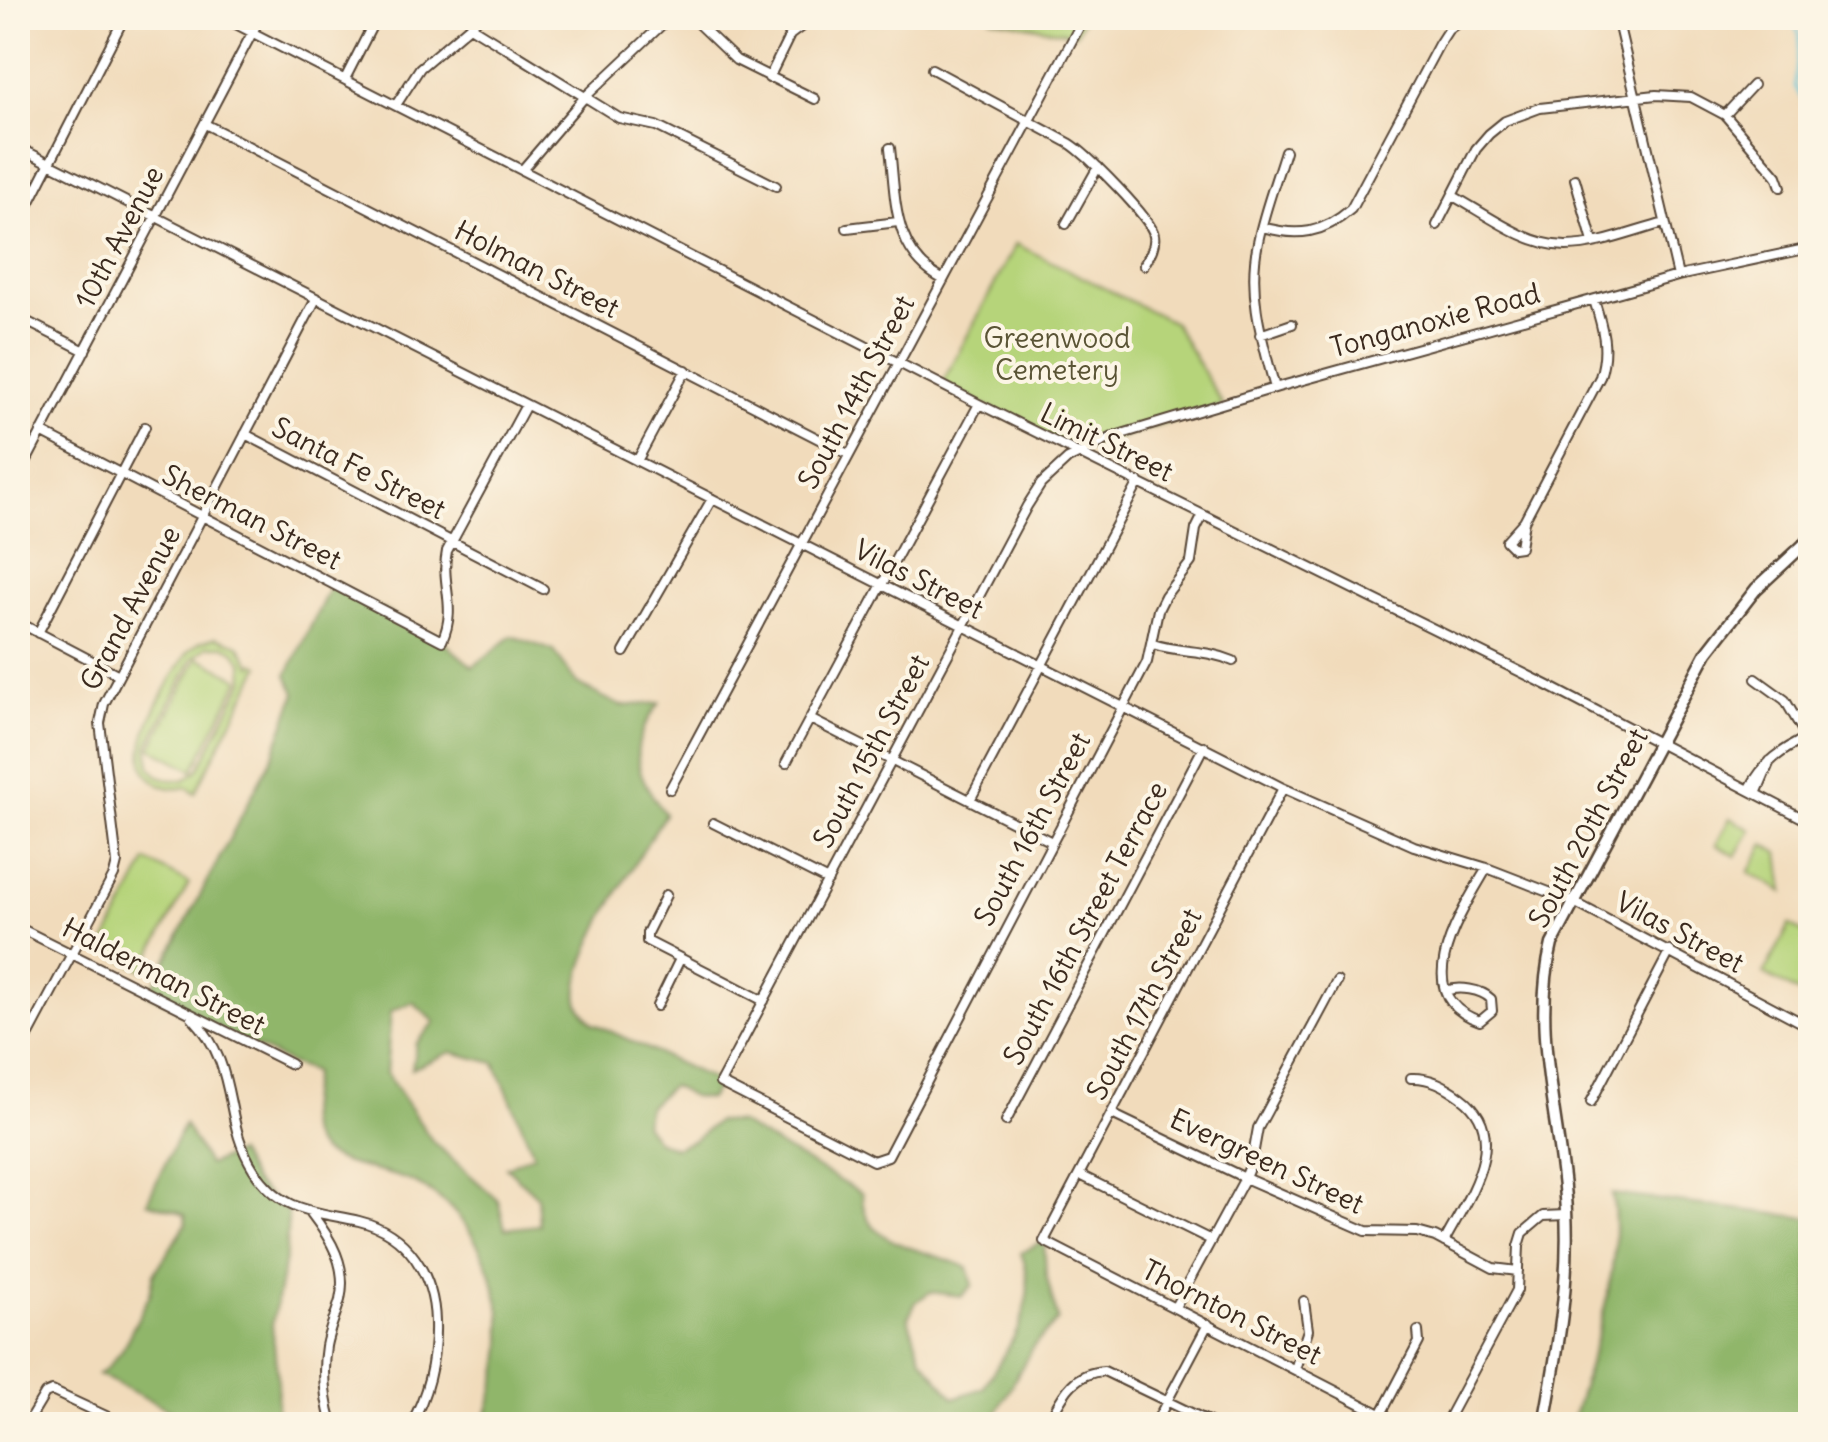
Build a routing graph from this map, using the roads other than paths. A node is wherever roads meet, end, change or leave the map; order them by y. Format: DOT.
graph roads {
  1 [pos="124,18"];
  2 [pos="224,18"];
  3 [pos="260,18"];
  4 [pos="376,18"];
  5 [pos="479,18"];
  6 [pos="669,18"];
  7 [pos="692,18"];
  8 [pos="1084,18"];
  9 [pos="1464,18"];
  10 [pos="1534,18"];
  11 [pos="1595,18"];
  12 [pos="1617,18"];
  13 [pos="470,26"];
  14 [pos="802,26"];
  15 [pos="253,32"];
  16 [pos="932,69"];
  17 [pos="769,78"];
  18 [pos="345,79"];
  19 [pos="1753,85"];
  20 [pos="583,98"];
  21 [pos="1636,98"];
  22 [pos="815,99"];
  23 [pos="396,105"];
  24 [pos="1725,115"];
  25 [pos="1026,120"];
  26 [pos="204,124"];
  27 [pos="18,146"];
  28 [pos="890,148"];
  29 [pos="1286,152"];
  30 [pos="50,163"];
  31 [pos="1098,167"];
  32 [pos="523,169"];
  33 [pos="1575,180"];
  34 [pos="776,186"];
  35 [pos="1781,187"];
  36 [pos="1452,196"];
  37 [pos="156,216"];
  38 [pos="898,222"];
  39 [pos="1664,222"];
  40 [pos="1066,224"];
  41 [pos="18,225"];
  42 [pos="1437,226"];
  43 [pos="1262,227"];
  44 [pos="847,228"];
  45 [pos="1594,242"];
  46 [pos="1810,248"];
  47 [pos="1144,265"];
  48 [pos="1678,276"];
  49 [pos="942,279"];
  50 [pos="316,299"];
  51 [pos="1594,300"];
  52 [pos="18,317"];
  53 [pos="1292,324"];
  54 [pos="1260,334"];
  55 [pos="85,351"];
  56 [pos="898,360"];
  57 [pos="686,370"];
  58 [pos="1275,388"];
  59 [pos="979,404"];
  60 [pos="526,405"];
  61 [pos="146,427"];
  62 [pos="41,432"];
  63 [pos="245,434"];
  64 [pos="1077,452"];
  65 [pos="848,454"];
  66 [pos="637,461"];
  67 [pos="120,474"];
  68 [pos="18,477"];
  69 [pos="1139,482"];
  70 [pos="712,499"];
  71 [pos="1202,515"];
  72 [pos="203,517"];
  73 [pos="1524,522"];
  74 [pos="1810,539"];
  75 [pos="452,542"];
  76 [pos="800,544"];
  77 [pos="882,585"];
  78 [pos="543,589"];
  79 [pos="18,622"];
  80 [pos="963,626"];
  81 [pos="38,633"];
  82 [pos="1153,644"];
  83 [pos="624,652"];
  84 [pos="1233,661"];
  85 [pos="1042,665"];
  86 [pos="119,675"];
  87 [pos="1756,679"];
  88 [pos="1123,706"];
  89 [pos="810,720"];
  90 [pos="1809,737"];
  91 [pos="1658,743"];
  92 [pos="1204,746"];
  93 [pos="892,761"];
  94 [pos="786,763"];
  95 [pos="1283,788"];
  96 [pos="670,790"];
  97 [pos="1752,792"];
  98 [pos="970,800"];
  99 [pos="1810,822"];
  100 [pos="713,823"];
  101 [pos="1050,842"];
  102 [pos="1486,868"];
  103 [pos="828,881"];
  104 [pos="666,895"];
  105 [pos="1572,901"];
  106 [pos="18,927"];
  107 [pos="1670,952"];
  108 [pos="72,956"];
  109 [pos="680,959"];
  110 [pos="1336,982"];
  111 [pos="1446,992"];
  112 [pos="764,1001"];
  113 [pos="657,1006"];
  114 [pos="192,1017"];
  115 [pos="1810,1026"];
  116 [pos="234,1037"];
  117 [pos="217,1050"];
  118 [pos="18,1055"];
  119 [pos="291,1064"];
  120 [pos="1412,1078"];
  121 [pos="720,1083"];
  122 [pos="1591,1102"];
  123 [pos="1112,1114"];
  124 [pos="1006,1121"];
  125 [pos="1080,1175"];
  126 [pos="1245,1178"];
  127 [pos="310,1213"];
  128 [pos="1566,1215"];
  129 [pos="340,1218"];
  130 [pos="330,1238"];
  131 [pos="1211,1240"];
  132 [pos="1044,1241"];
  133 [pos="1444,1242"];
  134 [pos="1518,1271"];
  135 [pos="1304,1301"];
  136 [pos="1175,1307"];
  137 [pos="1208,1324"];
  138 [pos="1418,1331"];
  139 [pos="1295,1370"];
  140 [pos="1168,1401"];
  141 [pos="1380,1415"];
  142 [pos="27,1424"];
  143 [pos="123,1424"];
  144 [pos="332,1424"];
  145 [pos="410,1424"];
  146 [pos="1048,1424"];
  147 [pos="1155,1424"];
  148 [pos="1214,1424"];
  149 [pos="1376,1424"];
  150 [pos="1400,1424"];
  151 [pos="1444,1424"];
  152 [pos="1544,1424"];
  1 -- 30 [label="street"];
  2 -- 15 [label="street, Limit Street"];
  3 -- 15 [label="street, 10th Avenue"];
  4 -- 18 [label="street"];
  5 -- 13 [label="street"];
  6 -- 20 [label="street"];
  7 -- 17 [label="street"];
  8 -- 25 [label="street, South 14th Street"];
  9 -- 43 [label="street"];
  10 -- 11 [label="street"];
  12 -- 21 [label="street"];
  13 -- 20 [label="street"];
  13 -- 23 [label="street"];
  14 -- 17 [label="street"];
  15 -- 18 [label="street, Limit Street"];
  15 -- 26 [label="street, 10th Avenue"];
  16 -- 25 [label="street"];
  17 -- 22 [label="street"];
  18 -- 23 [label="street, Limit Street"];
  19 -- 24 [label="street"];
  20 -- 32 [label="street"];
  20 -- 34 [label="street"];
  21 -- 24 [label="street"];
  21 -- 36 [label="street"];
  21 -- 39 [label="street"];
  23 -- 32 [label="street, Limit Street"];
  24 -- 35 [label="street"];
  25 -- 31 [label="street"];
  25 -- 49 [label="street, South 14th Street"];
  26 -- 37 [label="street, 10th Avenue"];
  26 -- 57 [label="street, Holman Street"];
  27 -- 30 [label="street, Vilas Street"];
  28 -- 38 [label="street"];
  29 -- 43 [label="street"];
  30 -- 37 [label="street, Vilas Street"];
  30 -- 41 [label="street"];
  31 -- 40 [label="street"];
  31 -- 47 [label="street"];
  32 -- 56 [label="street, Limit Street"];
  33 -- 45 [label="street"];
  36 -- 42 [label="street"];
  36 -- 45 [label="street"];
  37 -- 50 [label="street, Vilas Street"];
  37 -- 55 [label="street, 10th Avenue"];
  38 -- 44 [label="street"];
  38 -- 49 [label="street"];
  39 -- 45 [label="street"];
  39 -- 48 [label="street"];
  43 -- 54 [label="street"];
  46 -- 48 [label="street, Tonganoxie Road"];
  48 -- 51 [label="street, Tonganoxie Road"];
  49 -- 56 [label="street, South 14th Street"];
  50 -- 60 [label="street, Vilas Street"];
  50 -- 63 [label="street, Grand Avenue"];
  51 -- 58 [label="street, Tonganoxie Road"];
  51 -- 73 [label="street"];
  52 -- 55 [label="street"];
  53 -- 54 [label="street"];
  54 -- 58 [label="street"];
  55 -- 62 [label="street, 10th Avenue"];
  56 -- 59 [label="street, Limit Street"];
  56 -- 65 [label="street, South 14th Street"];
  57 -- 65 [label="street, Holman Street"];
  57 -- 66 [label="street"];
  58 -- 64 [label="street, Tonganoxie Road"];
  59 -- 64 [label="street, Limit Street"];
  59 -- 77 [label="street"];
  60 -- 66 [label="street, Vilas Street"];
  60 -- 75 [label="street"];
  61 -- 67 [label="street"];
  62 -- 67 [label="street, Sherman Street"];
  62 -- 68 [label="street, 10th Avenue"];
  63 -- 72 [label="street, Grand Avenue"];
  63 -- 75 [label="street, Santa Fe Street"];
  64 -- 69 [label="street, Limit Street"];
  64 -- 80 [label="street, South 15th Street"];
  65 -- 76 [label="street, South 14th Street"];
  66 -- 70 [label="street, Vilas Street"];
  67 -- 72 [label="street, Sherman Street"];
  67 -- 81 [label="street"];
  69 -- 71 [label="street, Limit Street"];
  69 -- 85 [label="street"];
  70 -- 76 [label="street, Vilas Street"];
  70 -- 83 [label="street"];
  71 -- 82 [label="street, South 16th Street"];
  71 -- 91 [label="street, Limit Street"];
  72 -- 75 [label="street, Sherman Street"];
  72 -- 86 [label="street, Grand Avenue"];
  74 -- 91 [label="main road, South 20th Street"];
  75 -- 78 [label="street, Santa Fe Street"];
  76 -- 77 [label="street, Vilas Street"];
  76 -- 96 [label="street, South 14th Street"];
  77 -- 80 [label="street, Vilas Street"];
  77 -- 89 [label="street"];
  79 -- 81 [label="street"];
  80 -- 85 [label="street, Vilas Street"];
  80 -- 93 [label="street, South 15th Street"];
  81 -- 86 [label="street"];
  82 -- 84 [label="street"];
  82 -- 88 [label="street, South 16th Street"];
  85 -- 88 [label="street, Vilas Street"];
  85 -- 98 [label="street"];
  86 -- 108 [label="street, Grand Avenue"];
  87 -- 90 [label="street"];
  88 -- 92 [label="street, Vilas Street"];
  88 -- 101 [label="street, South 16th Street"];
  89 -- 93 [label="street"];
  89 -- 94 [label="street"];
  90 -- 97 [label="street"];
  91 -- 97 [label="street, Limit Street"];
  91 -- 105 [label="main road, South 20th Street"];
  92 -- 95 [label="street, Vilas Street"];
  92 -- 124 [label="street, South 16th Street Terrace"];
  93 -- 98 [label="street"];
  93 -- 103 [label="street, South 15th Street"];
  95 -- 102 [label="street, Vilas Street"];
  95 -- 123 [label="street, South 17th Street"];
  97 -- 99 [label="street, Limit Street"];
  98 -- 101 [label="street"];
  100 -- 103 [label="street"];
  101 -- 121 [label="street, South 16th Street"];
  102 -- 105 [label="street, Vilas Street"];
  102 -- 111 [label="street"];
  103 -- 112 [label="street, South 15th Street"];
  104 -- 109 [label="street"];
  105 -- 107 [label="street, Vilas Street"];
  105 -- 128 [label="main road, South 20th Street"];
  106 -- 108 [label="street, Halderman Street"];
  107 -- 115 [label="street, Vilas Street"];
  107 -- 122 [label="street"];
  108 -- 114 [label="street, Halderman Street"];
  108 -- 118 [label="street, Grand Avenue"];
  109 -- 112 [label="street"];
  109 -- 113 [label="street"];
  110 -- 126 [label="street"];
  111 -- 111 [label="street"];
  112 -- 121 [label="street, South 15th Street"];
  114 -- 116 [label="street, Halderman Street"];
  114 -- 117 [label="street"];
  116 -- 117 [label="street"];
  116 -- 119 [label="street, Halderman Street"];
  117 -- 127 [label="street"];
  120 -- 133 [label="street"];
  123 -- 125 [label="street, South 17th Street"];
  123 -- 126 [label="street, Evergreen Street"];
  125 -- 131 [label="street"];
  125 -- 132 [label="street, South 17th Street"];
  126 -- 131 [label="street"];
  126 -- 133 [label="street, Evergreen Street"];
  127 -- 129 [label="street"];
  127 -- 130 [label="street"];
  128 -- 134 [label="street"];
  128 -- 152 [label="main road, South 20th Street"];
  129 -- 130 [label="street"];
  129 -- 145 [label="street"];
  130 -- 144 [label="street"];
  131 -- 136 [label="street"];
  132 -- 136 [label="street, Thornton Street"];
  133 -- 134 [label="street, Evergreen Street"];
  134 -- 151 [label="street"];
  135 -- 139 [label="street"];
  136 -- 137 [label="street, Thornton Street"];
  137 -- 139 [label="street, Thornton Street"];
  137 -- 140 [label="street"];
  138 -- 141 [label="street"];
  139 -- 141 [label="street, Thornton Street"];
  140 -- 146 [label="street"];
  140 -- 147 [label="street"];
  140 -- 148 [label="street"];
  141 -- 149 [label="street"];
  141 -- 150 [label="street, Thornton Street"];
  142 -- 143 [label="street"];
}
